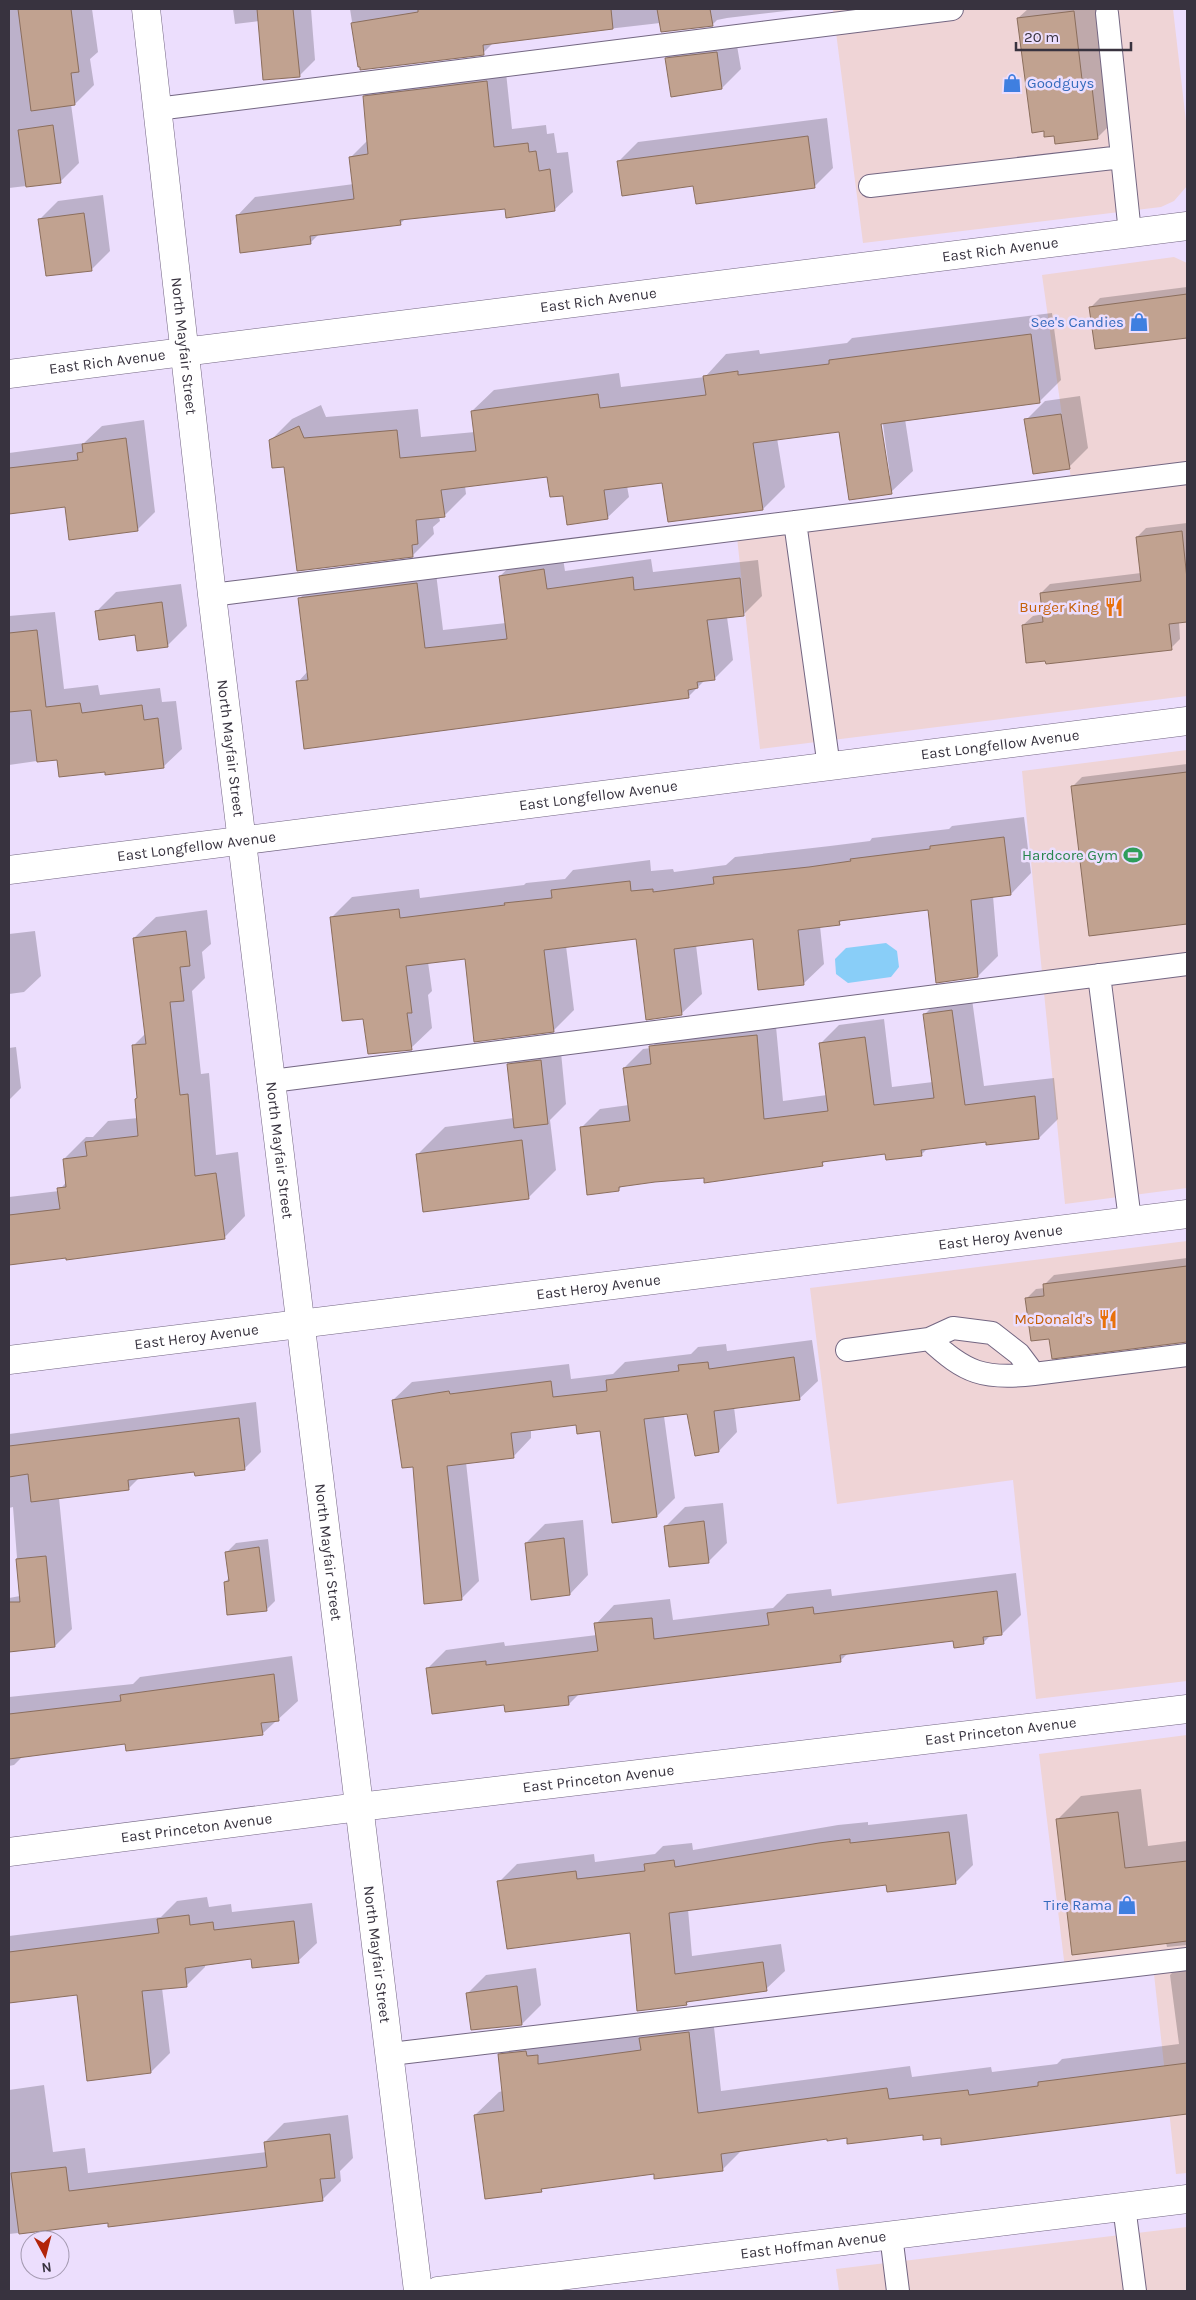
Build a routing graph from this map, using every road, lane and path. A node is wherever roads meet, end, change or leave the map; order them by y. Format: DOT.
graph roads {
  1 [pos="146,9"];
  2 [pos="943,9"];
  3 [pos="1106,13"];
  4 [pos="157,109"];
  5 [pos="1122,157"];
  6 [pos="870,186"];
  7 [pos="1187,226"];
  8 [pos="1130,233"];
  9 [pos="185,352"];
  10 [pos="9,374"];
  11 [pos="1187,473"];
  12 [pos="795,522"];
  13 [pos="212,595"];
  14 [pos="1187,721"];
  15 [pos="829,767"];
  16 [pos="241,841"];
  17 [pos="9,870"];
  18 [pos="1187,964"];
  19 [pos="1099,975"];
  20 [pos="272,1081"];
  21 [pos="1187,1214"];
  22 [pos="1130,1220"];
  23 [pos="300,1324"];
  24 [pos="928,1339"];
  25 [pos="847,1350"];
  26 [pos="1187,1355"];
  27 [pos="9,1360"];
  28 [pos="1034,1374"];
  29 [pos="1187,1709"];
  30 [pos="359,1807"];
  31 [pos="9,1852"];
  32 [pos="1187,1959"];
  33 [pos="391,2054"];
  34 [pos="1187,2199"];
  35 [pos="1124,2206"];
  36 [pos="891,2235"];
  37 [pos="418,2291"];
  38 [pos="438,2291"];
  39 [pos="898,2291"];
  40 [pos="1135,2291"];
  1 -- 4 [label="street, North Mayfair Street"];
  2 -- 4 [label="lane"];
  3 -- 5 [label="lane"];
  4 -- 9 [label="street, North Mayfair Street"];
  5 -- 6 [label="lane"];
  5 -- 8 [label="lane"];
  7 -- 8 [label="street, East Rich Avenue"];
  8 -- 9 [label="street, East Rich Avenue"];
  9 -- 10 [label="street, East Rich Avenue"];
  9 -- 13 [label="street, North Mayfair Street"];
  11 -- 12 [label="lane"];
  12 -- 13 [label="lane"];
  12 -- 15 [label="lane"];
  13 -- 16 [label="street, North Mayfair Street"];
  14 -- 15 [label="street, East Longfellow Avenue"];
  15 -- 16 [label="street, East Longfellow Avenue"];
  16 -- 17 [label="street, East Longfellow Avenue"];
  16 -- 20 [label="street, North Mayfair Street"];
  18 -- 19 [label="lane"];
  19 -- 20 [label="lane"];
  19 -- 22 [label="lane"];
  20 -- 23 [label="street, North Mayfair Street"];
  21 -- 22 [label="street, East Heroy Avenue"];
  22 -- 23 [label="street, East Heroy Avenue"];
  23 -- 27 [label="street, East Heroy Avenue"];
  23 -- 30 [label="street, North Mayfair Street"];
  24 -- 25 [label="lane"];
  24 -- 28 [label="lane"];
  24 -- 28 [label="lane"];
  26 -- 28 [label="lane"];
  29 -- 30 [label="street, East Princeton Avenue"];
  30 -- 31 [label="street, East Princeton Avenue"];
  30 -- 33 [label="street, North Mayfair Street"];
  32 -- 33 [label="lane"];
  33 -- 37 [label="street, North Mayfair Street"];
  34 -- 35 [label="street, East Hoffman Avenue"];
  35 -- 36 [label="street, East Hoffman Avenue"];
  35 -- 40 [label="lane"];
  36 -- 38 [label="street, East Hoffman Avenue"];
  36 -- 39 [label="lane"];
}
